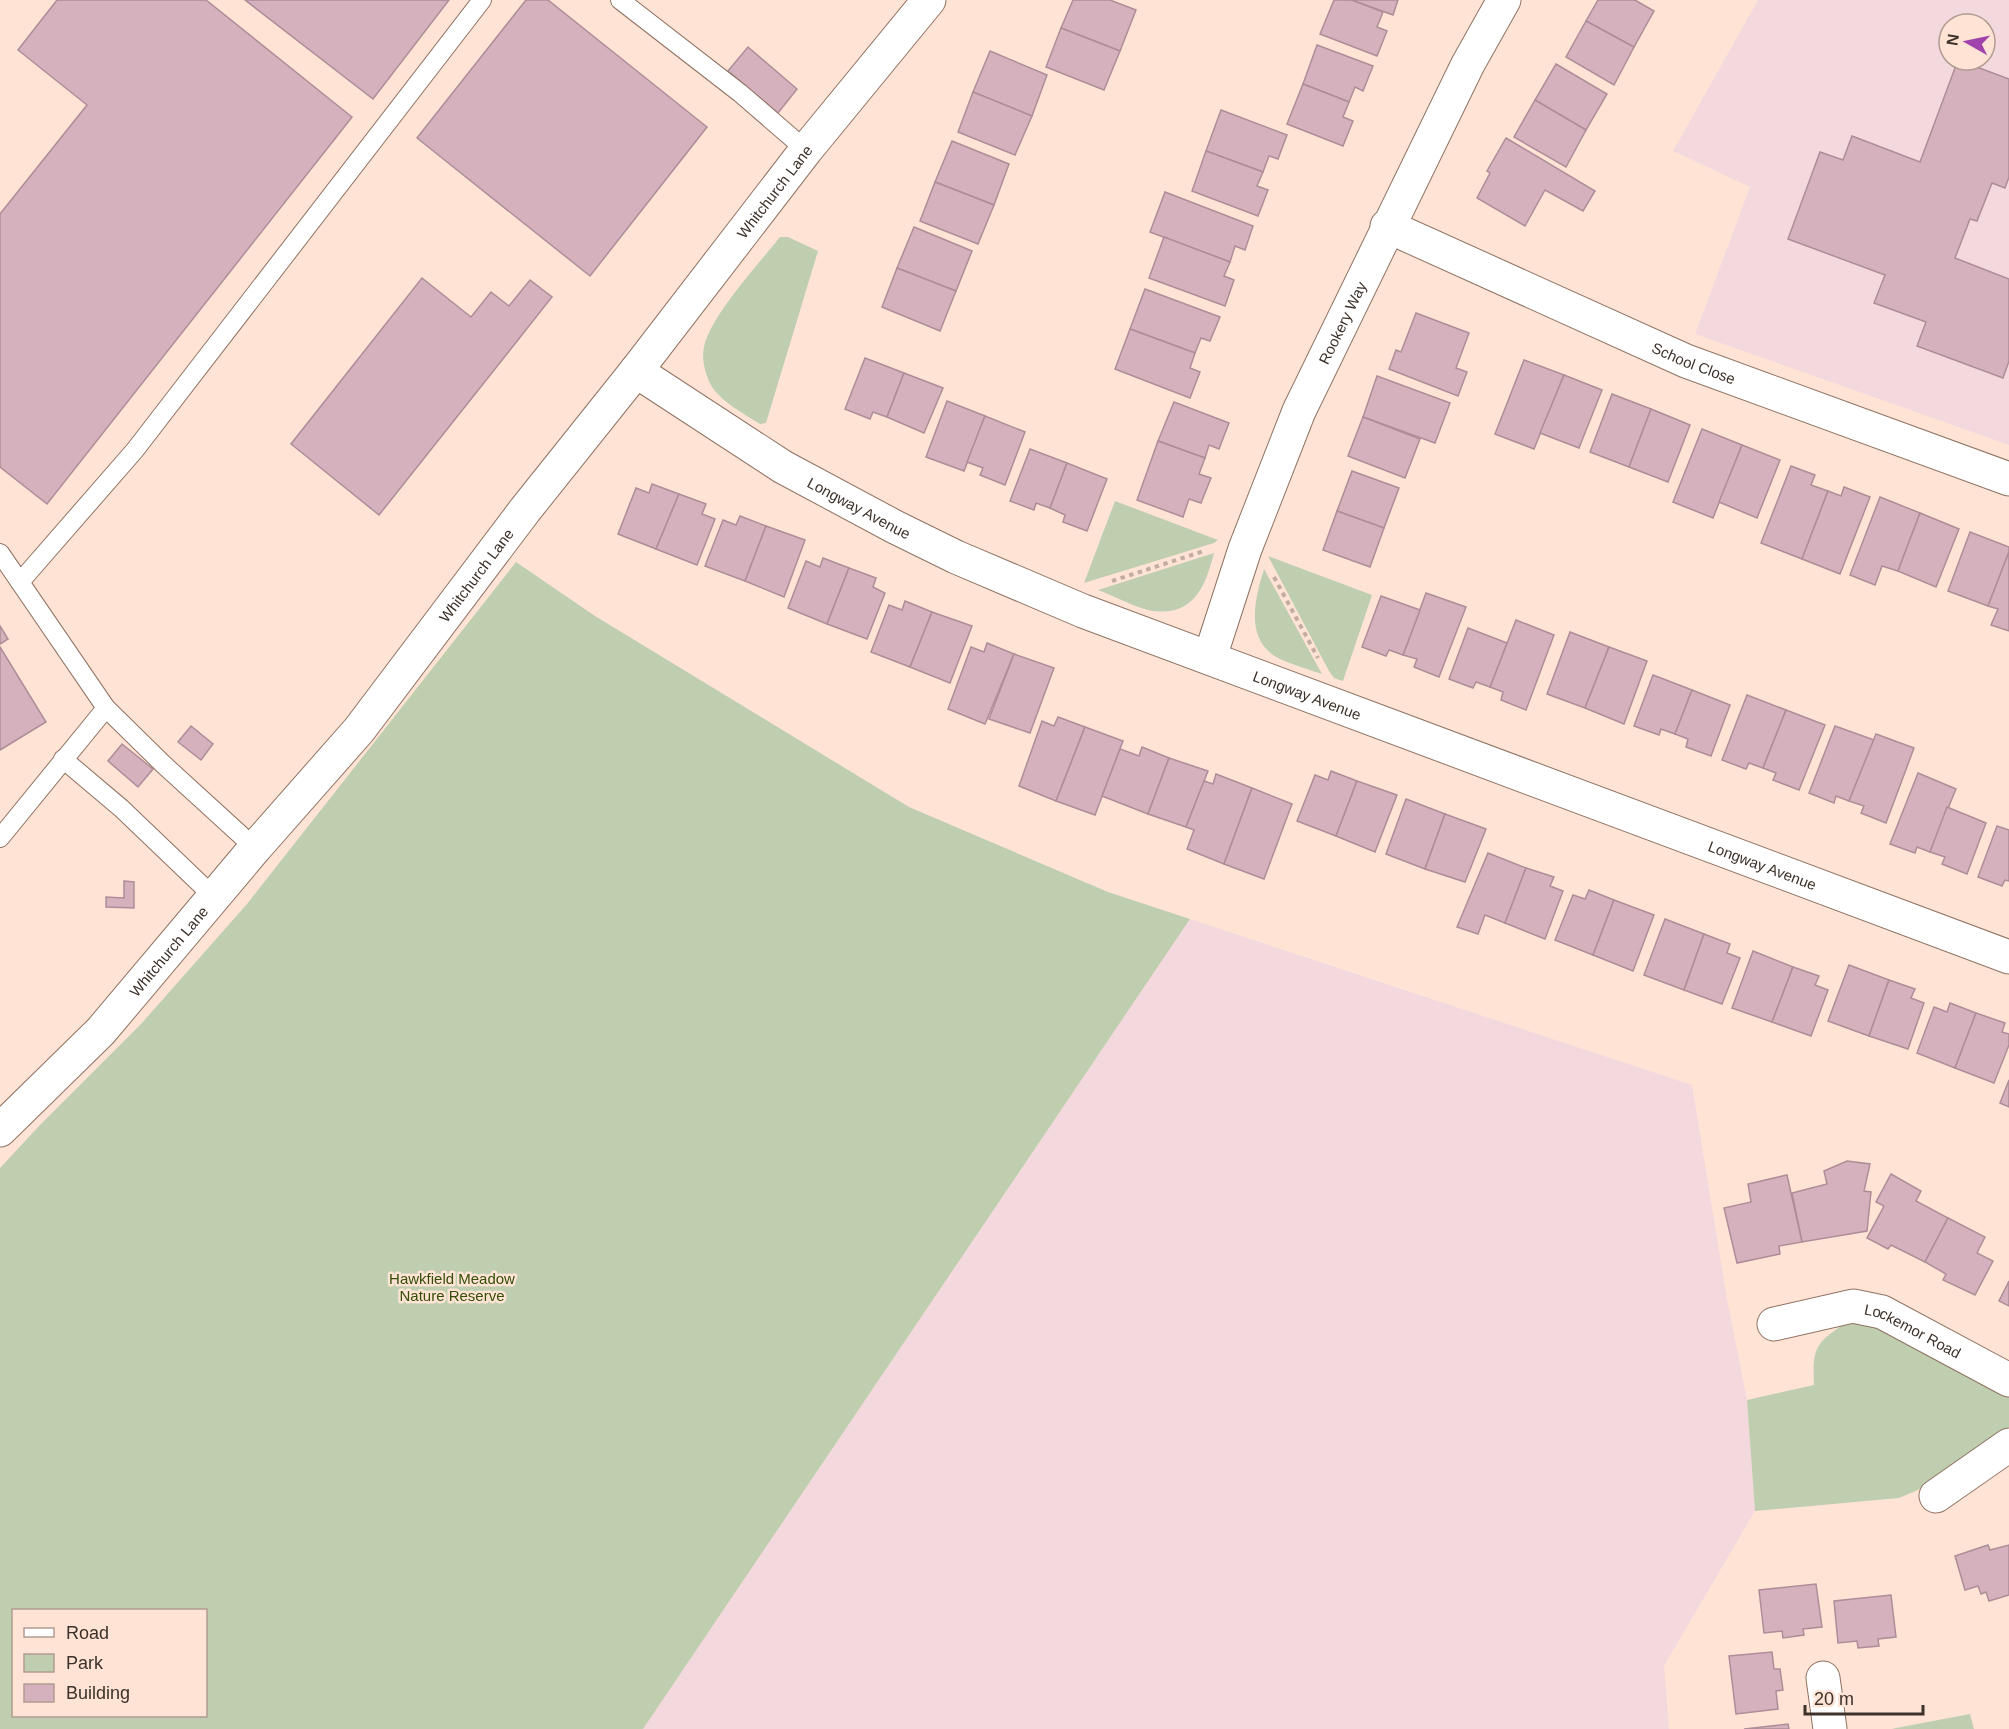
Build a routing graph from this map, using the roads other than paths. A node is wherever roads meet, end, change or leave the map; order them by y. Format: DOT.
graph roads {
  1 [pos="482,0"];
  2 [pos="621,0"];
  3 [pos="929,0"];
  4 [pos="1504,0"];
  5 [pos="806,150"];
  6 [pos="1387,226"];
  7 [pos="636,371"];
  8 [pos="2009,479"];
  9 [pos="0,553"];
  10 [pos="20,582"];
  11 [pos="1210,657"];
  12 [pos="106,708"];
  13 [pos="63,759"];
  14 [pos="0,838"];
  15 [pos="255,848"];
  16 [pos="214,897"];
  17 [pos="2009,957"];
  18 [pos="0,1130"];
  19 [pos="1774,1324"];
  20 [pos="2009,1380"];
  21 [pos="2009,1445"];
  22 [pos="1936,1496"];
  23 [pos="1823,1678"];
  24 [pos="1830,1729"];
  1 -- 10 [label="lane"];
  2 -- 5 [label="lane"];
  3 -- 5 [label="street, Whitchurch Lane"];
  4 -- 6 [label="street, Rookery Way"];
  5 -- 7 [label="street, Whitchurch Lane"];
  6 -- 8 [label="street, School Close"];
  6 -- 11 [label="street, Rookery Way"];
  7 -- 11 [label="street, Longway Avenue"];
  7 -- 15 [label="street, Whitchurch Lane"];
  9 -- 10 [label="lane"];
  10 -- 12 [label="lane"];
  11 -- 17 [label="street, Longway Avenue"];
  12 -- 13 [label="lane"];
  12 -- 15 [label="lane"];
  13 -- 14 [label="lane"];
  13 -- 16 [label="lane"];
  15 -- 16 [label="street, Whitchurch Lane"];
  16 -- 18 [label="street, Whitchurch Lane"];
  19 -- 20 [label="street, Lockemor Road"];
  21 -- 22 [label="street"];
  23 -- 24 [label="street"];
}
